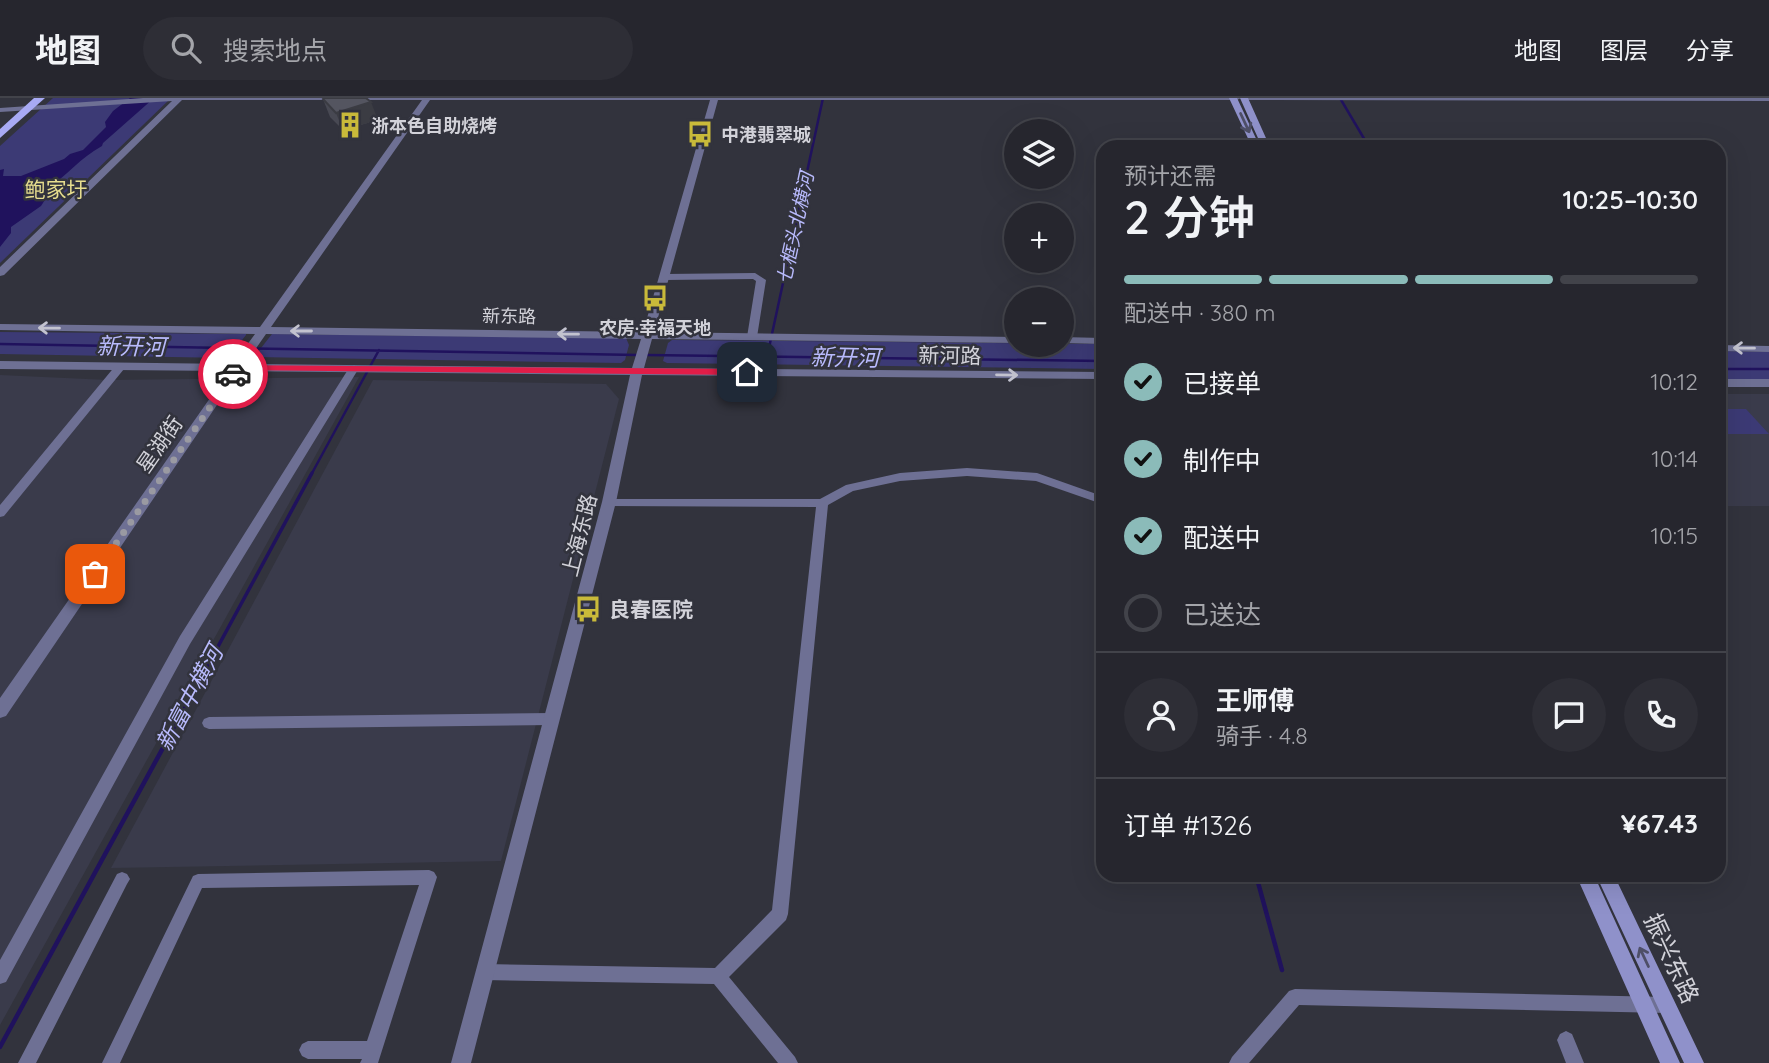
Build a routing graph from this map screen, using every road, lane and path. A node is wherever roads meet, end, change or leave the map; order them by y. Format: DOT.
graph roads {
  1 [pos="40,98"];
  2 [pos="180,98"];
  3 [pos="1235,98"];
  4 [pos="1245,98"];
  5 [pos="427,99"];
  6 [pos="715,99"];
  7 [pos="798,99"];
  8 [pos="847,99"];
  9 [pos="1334,99"];
  10 [pos="1345,99"];
  11 [pos="1769,99"];
  12 [pos="28,103"];
  13 [pos="14,109"];
  14 [pos="0,110"];
  15 [pos="0,121"];
  16 [pos="0,135"];
  17 [pos="1253,140"];
  18 [pos="1263,140"];
  19 [pos="0,273"];
  20 [pos="665,277"];
  21 [pos="750,301"];
  22 [pos="0,327"];
  23 [pos="754,334"];
  24 [pos="260,335"];
  25 [pos="648,336"];
  26 [pos="1004,340"];
  27 [pos="1074,340"];
  28 [pos="1096,341"];
  29 [pos="1726,348"];
  30 [pos="1769,349"];
  31 [pos="641,360"];
  32 [pos="0,365"];
  33 [pos="120,367"];
  34 [pos="237,367"];
  35 [pos="364,369"];
  36 [pos="1096,376"];
  37 [pos="1726,383"];
  38 [pos="1769,383"];
  39 [pos="1096,498"];
  40 [pos="609,502"];
  41 [pos="822,503"];
  42 [pos="0,513"];
  43 [pos="0,712"];
  44 [pos="551,719"];
  45 [pos="209,723"];
  46 [pos="122,879"];
  47 [pos="1588,882"];
  48 [pos="1608,882"];
  49 [pos="484,972"];
  50 [pos="0,976"];
  51 [pos="718,976"];
  52 [pos="1643,1004"];
  53 [pos="1667,1004"];
  54 [pos="1566,1040"];
  55 [pos="308,1050"];
  56 [pos="371,1057"];
  57 [pos="27,1063"];
  58 [pos="111,1063"];
  59 [pos="461,1063"];
  60 [pos="789,1063"];
  61 [pos="1238,1063"];
  62 [pos="1575,1063"];
  63 [pos="1670,1063"];
  64 [pos="1694,1063"];
  1 -- 12 [label="main road"];
  2 -- 5 [label="street"];
  2 -- 12 [label="street"];
  2 -- 19 [label="street"];
  3 -- 8 [label="street"];
  3 -- 17 [label="main road, one-way"];
  4 -- 9 [label="street"];
  4 -- 18 [label="main road"];
  5 -- 6 [label="street"];
  5 -- 24 [label="street, 星湖街"];
  6 -- 7 [label="street"];
  6 -- 20 [label="street, 上海东路"];
  7 -- 8 [label="street"];
  9 -- 10 [label="street"];
  10 -- 11 [label="street"];
  12 -- 13 [label="main road"];
  12 -- 16 [label="main road"];
  13 -- 14 [label="street"];
  13 -- 15 [label="main road"];
  20 -- 23 [label="street"];
  20 -- 25 [label="street, 上海东路"];
  21 -- 23 [label="street"];
  24 -- 22 [label="street, 新东路, one-way"];
  23 -- 25 [label="street, 新东路"];
  23 -- 26 [label="street, 新东路"];
  25 -- 24 [label="street, 新东路, one-way"];
  24 -- 34 [label="street, 星湖街"];
  25 -- 31 [label="street, 上海东路"];
  27 -- 28 [label="street"];
  30 -- 29 [label="street, one-way"];
  31 -- 35 [label="street, 新河路"];
  31 -- 36 [label="street, 新河路, one-way"];
  31 -- 40 [label="street, 上海东路"];
  32 -- 33 [label="street, 新河路"];
  33 -- 34 [label="street, 新河路"];
  33 -- 42 [label="street"];
  34 -- 35 [label="street, 新河路"];
  34 -- 43 [label="street, 星湖街"];
  35 -- 50 [label="street"];
  37 -- 38 [label="street"];
  39 -- 41 [label="street"];
  40 -- 41 [label="street"];
  40 -- 44 [label="street, 上海东路"];
  41 -- 51 [label="street"];
  44 -- 45 [label="street"];
  44 -- 49 [label="street, 上海东路"];
  46 -- 57 [label="street"];
  47 -- 52 [label="main road, 振兴东路"];
  53 -- 48 [label="main road, 振兴东路, one-way"];
  49 -- 51 [label="street"];
  49 -- 59 [label="street, 上海东路"];
  51 -- 60 [label="street"];
  52 -- 53 [label="street"];
  52 -- 61 [label="street"];
  52 -- 63 [label="main road, 振兴东路"];
  53 -- 64 [label="main road, 振兴东路"];
  54 -- 62 [label="street"];
  55 -- 56 [label="street"];
  56 -- 58 [label="street"];
}
